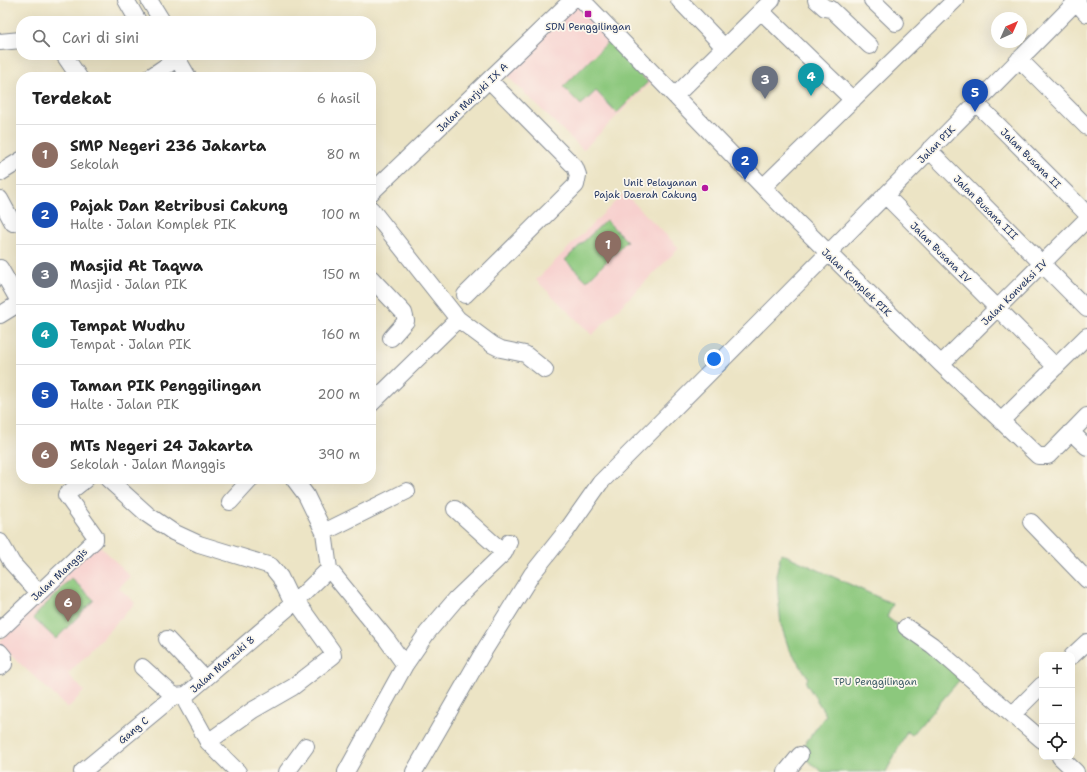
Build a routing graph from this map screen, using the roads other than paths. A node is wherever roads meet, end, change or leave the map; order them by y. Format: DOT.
graph roads {
  1 [pos="126,0"];
  2 [pos="149,0"];
  3 [pos="572,0"];
  4 [pos="582,0"];
  5 [pos="678,0"];
  6 [pos="772,0"];
  7 [pos="816,0"];
  8 [pos="872,0"];
  9 [pos="955,0"];
  10 [pos="1077,1"];
  11 [pos="761,11"];
  12 [pos="1087,14"];
  13 [pos="135,16"];
  14 [pos="159,16"];
  15 [pos="896,24"];
  16 [pos="16,40"];
  17 [pos="0,42"];
  18 [pos="870,46"];
  19 [pos="724,47"];
  20 [pos="1019,59"];
  21 [pos="67,60"];
  22 [pos="174,60"];
  23 [pos="180,60"];
  24 [pos="76,72"];
  25 [pos="157,72"];
  26 [pos="186,72"];
  27 [pos="489,80"];
  28 [pos="675,96"];
  29 [pos="853,100"];
  30 [pos="976,103"];
  31 [pos="1087,128"];
  32 [pos="929,150"];
  33 [pos="16,163"];
  34 [pos="0,173"];
  35 [pos="764,187"];
  36 [pos="376,188"];
  37 [pos="885,195"];
  38 [pos="0,199"];
  39 [pos="1087,214"];
  40 [pos="376,215"];
  41 [pos="1087,219"];
  42 [pos="13,223"];
  43 [pos="828,253"];
  44 [pos="1042,264"];
  45 [pos="0,268"];
  46 [pos="376,283"];
  47 [pos="16,294"];
  48 [pos="465,295"];
  49 [pos="16,305"];
  50 [pos="998,308"];
  51 [pos="1087,309"];
  52 [pos="0,315"];
  53 [pos="458,319"];
  54 [pos="1087,336"];
  55 [pos="391,338"];
  56 [pos="941,364"];
  57 [pos="1056,367"];
  58 [pos="545,370"];
  59 [pos="376,399"];
  60 [pos="1087,416"];
  61 [pos="1001,421"];
  62 [pos="1071,432"];
  63 [pos="1087,447"];
  64 [pos="80,484"];
  65 [pos="114,484"];
  66 [pos="246,484"];
  67 [pos="299,484"];
  68 [pos="407,491"];
  69 [pos="230,502"];
  70 [pos="455,509"];
  71 [pos="1031,522"];
  72 [pos="324,532"];
  73 [pos="0,542"];
  74 [pos="329,569"];
  75 [pos="1087,580"];
  76 [pos="38,593"];
  77 [pos="295,602"];
  78 [pos="2,624"];
  79 [pos="906,627"];
  80 [pos="167,639"];
  81 [pos="1087,642"];
  82 [pos="0,652"];
  83 [pos="1075,653"];
  84 [pos="405,665"];
  85 [pos="142,666"];
  86 [pos="0,667"];
  87 [pos="204,678"];
  88 [pos="1039,688"];
  89 [pos="180,695"];
  90 [pos="1013,714"];
  91 [pos="1039,737"];
  92 [pos="208,742"];
  93 [pos="306,746"];
  94 [pos="800,755"];
  95 [pos="1063,760"];
  96 [pos="82,772"];
  97 [pos="238,772"];
  98 [pos="287,772"];
  99 [pos="346,772"];
  100 [pos="414,772"];
  101 [pos="786,772"];
  102 [pos="1076,772"];
  1 -- 13 [label="street"];
  2 -- 14 [label="street"];
  3 -- 27 [label="street, Jalan Marjuki IX A"];
  4 -- 28 [label="street, Jalan Komplek PIK"];
  5 -- 19 [label="street"];
  6 -- 11 [label="street"];
  7 -- 18 [label="street"];
  8 -- 15 [label="street"];
  9 -- 29 [label="street"];
  10 -- 12 [label="street"];
  10 -- 20 [label="street, Jalan PIK"];
  11 -- 19 [label="street"];
  11 -- 29 [label="street"];
  16 -- 17 [label="street"];
  19 -- 28 [label="street"];
  20 -- 30 [label="street, Jalan PIK"];
  20 -- 31 [label="street"];
  21 -- 24 [label="street"];
  22 -- 25 [label="street"];
  23 -- 26 [label="street"];
  27 -- 36 [label="street, Jalan Marjuki IX A"];
  27 -- 48 [label="street"];
  28 -- 35 [label="street, Jalan Komplek PIK"];
  29 -- 35 [label="street"];
  30 -- 32 [label="street, Jalan PIK"];
  30 -- 39 [label="street, Jalan Busana II"];
  32 -- 37 [label="street, Jalan PIK"];
  32 -- 44 [label="street, Jalan Busana III"];
  33 -- 34 [label="street"];
  35 -- 43 [label="street, Jalan Komplek PIK"];
  37 -- 43 [label="street, Jalan PIK"];
  37 -- 50 [label="street, Jalan Busana IV"];
  38 -- 42 [label="street"];
  40 -- 53 [label="street"];
  41 -- 44 [label="street, Jalan Konveksi IV"];
  43 -- 56 [label="street, Jalan Komplek PIK"];
  43 -- 100 [label="street, Jalan PIK"];
  44 -- 50 [label="street, Jalan Konveksi IV"];
  44 -- 51 [label="street, Jalan Busana III"];
  45 -- 47 [label="street"];
  46 -- 55 [label="street"];
  49 -- 52 [label="street"];
  50 -- 56 [label="street, Jalan Konveksi IV"];
  50 -- 57 [label="street, Jalan Busana IV"];
  53 -- 58 [label="street"];
  53 -- 59 [label="street"];
  54 -- 57 [label="street"];
  56 -- 61 [label="street, Jalan Komplek PIK"];
  57 -- 61 [label="street"];
  60 -- 62 [label="street"];
  61 -- 62 [label="street, Jalan Komplek PIK"];
  62 -- 63 [label="street"];
  64 -- 76 [label="street, Jalan Manggis"];
  65 -- 77 [label="street"];
  66 -- 69 [label="street"];
  67 -- 72 [label="street"];
  68 -- 72 [label="street"];
  70 -- 84 [label="street"];
  71 -- 75 [label="street"];
  72 -- 74 [label="street"];
  73 -- 76 [label="street"];
  74 -- 77 [label="street, Jalan Marzuki 8"];
  74 -- 84 [label="street"];
  76 -- 78 [label="street, Jalan Manggis"];
  77 -- 87 [label="street, Jalan Marzuki 8"];
  77 -- 92 [label="street"];
  79 -- 90 [label="street"];
  80 -- 87 [label="street"];
  81 -- 83 [label="street"];
  82 -- 86 [label="street"];
  84 -- 99 [label="street"];
  85 -- 89 [label="street"];
  87 -- 89 [label="street, Jalan Marzuki 8"];
  88 -- 90 [label="street"];
  89 -- 92 [label="street, Jalan Marzuki 8"];
  89 -- 96 [label="street, Gang C"];
  90 -- 91 [label="street"];
  92 -- 97 [label="street, Jalan Marzuki 8"];
  93 -- 98 [label="street"];
  94 -- 101 [label="street"];
  95 -- 102 [label="street"];
}
